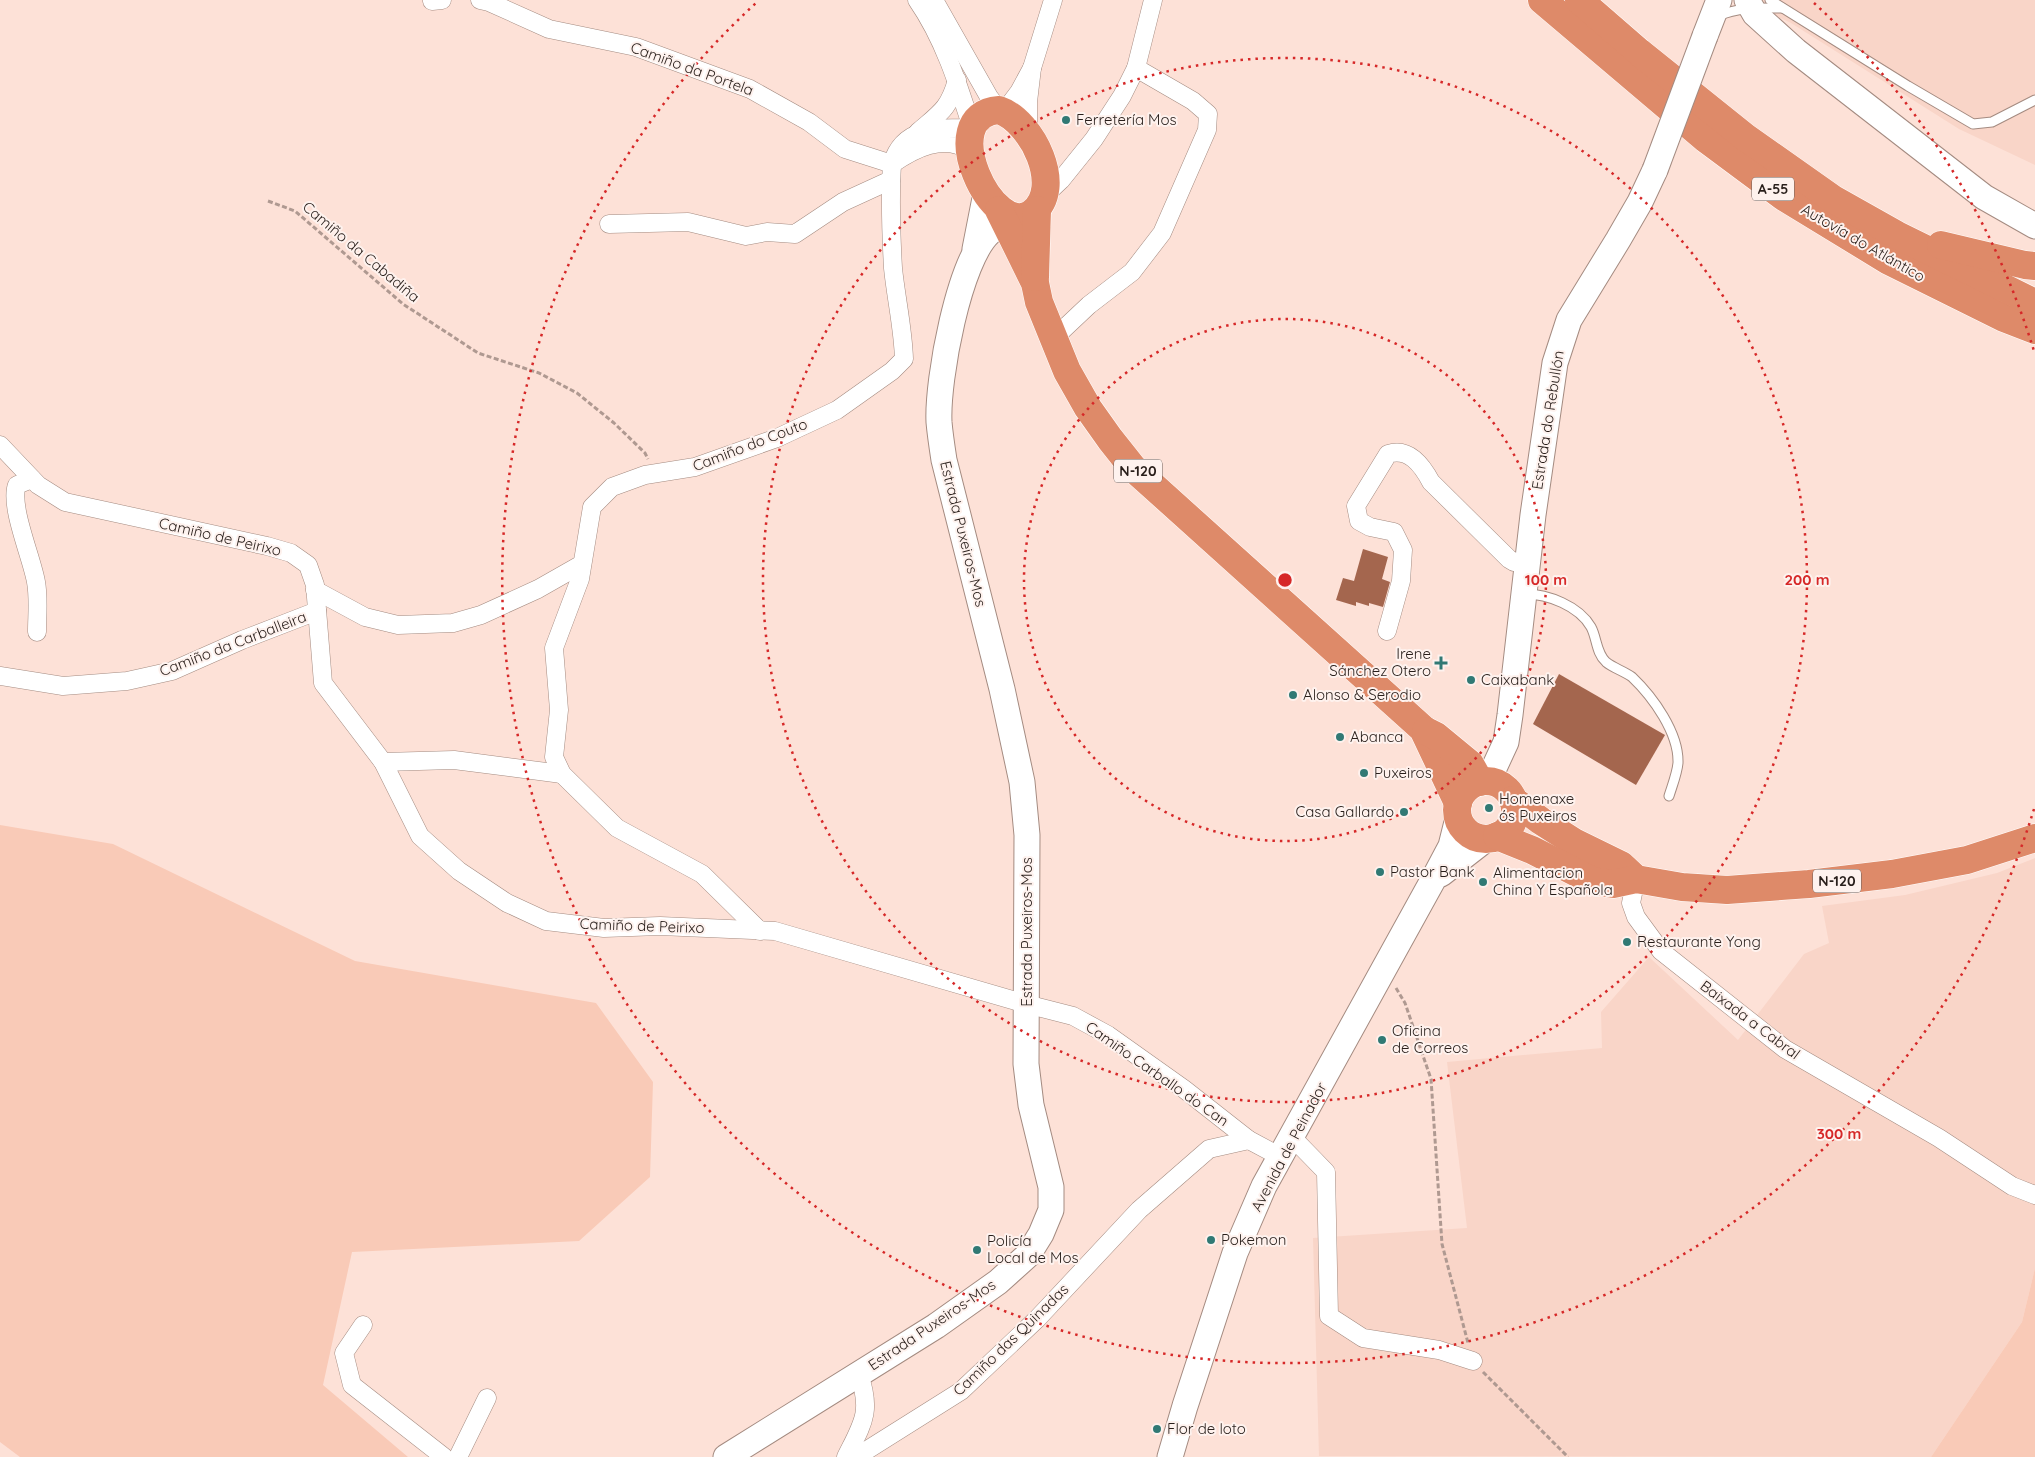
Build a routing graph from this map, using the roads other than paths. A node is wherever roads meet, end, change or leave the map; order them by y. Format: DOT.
graph roads {
  1 [pos="480,0"];
  2 [pos="917,0"];
  3 [pos="934,0"];
  4 [pos="1053,0"];
  5 [pos="1153,0"];
  6 [pos="1542,0"];
  7 [pos="1579,0"];
  8 [pos="1756,3"];
  9 [pos="1782,8"];
  10 [pos="1712,18"];
  11 [pos="1032,68"];
  12 [pos="1136,68"];
  13 [pos="956,80"];
  14 [pos="2035,100"];
  15 [pos="1002,111"];
  16 [pos="913,136"];
  17 [pos="971,139"];
  18 [pos="1035,145"];
  19 [pos="1078,155"];
  20 [pos="892,172"];
  21 [pos="1015,208"];
  22 [pos="609,224"];
  23 [pos="2035,226"];
  24 [pos="1897,234"];
  25 [pos="1018,248"];
  26 [pos="977,249"];
  27 [pos="2035,266"];
  28 [pos="1034,283"];
  29 [pos="2035,303"];
  30 [pos="2035,330"];
  31 [pos="1054,338"];
  32 [pos="0,445"];
  33 [pos="32,479"];
  34 [pos="1528,563"];
  35 [pos="582,564"];
  36 [pos="315,590"];
  37 [pos="1525,594"];
  38 [pos="317,611"];
  39 [pos="1387,631"];
  40 [pos="37,632"];
  41 [pos="0,676"];
  42 [pos="1423,730"];
  43 [pos="383,762"];
  44 [pos="562,774"];
  45 [pos="1484,781"];
  46 [pos="1669,796"];
  47 [pos="1513,800"];
  48 [pos="1458,810"];
  49 [pos="1492,837"];
  50 [pos="2035,838"];
  51 [pos="1636,879"];
  52 [pos="1433,880"];
  53 [pos="760,931"];
  54 [pos="1026,1004"];
  55 [pos="1249,1140"];
  56 [pos="1287,1147"];
  57 [pos="2035,1195"];
  58 [pos="363,1325"];
  59 [pos="1473,1361"];
  60 [pos="859,1374"];
  61 [pos="487,1398"];
  62 [pos="444,1457"];
  63 [pos="458,1457"];
  64 [pos="726,1457"];
  65 [pos="846,1457"];
  66 [pos="856,1457"];
  67 [pos="1170,1457"];
  1 -- 20 [label="street, Camiño da Portela"];
  2 -- 13 [label="street"];
  3 -- 15 [label="street"];
  4 -- 11 [label="street"];
  5 -- 12 [label="street"];
  6 -- 30 [label="highway, Autovía do Atlántico / A-55"];
  7 -- 24 [label="highway, Autovía do Atlántico / A-55"];
  8 -- 9 [label="lane"];
  8 -- 9 [label="lane"];
  8 -- 10 [label="lane"];
  8 -- 23 [label="street"];
  9 -- 14 [label="lane"];
  10 -- 34 [label="street, Estrada do Rebullón, bridge"];
  11 -- 15 [label="street"];
  11 -- 18 [label="street"];
  12 -- 19 [label="street"];
  12 -- 31 [label="street"];
  13 -- 16 [label="street, Camiño do Couto"];
  13 -- 17 [label="street"];
  15 -- 17 [label="highway"];
  15 -- 18 [label="highway"];
  16 -- 17 [label="street"];
  16 -- 20 [label="street, Camiño do Couto"];
  17 -- 20 [label="street"];
  17 -- 21 [label="highway"];
  18 -- 19 [label="street"];
  18 -- 21 [label="highway"];
  19 -- 21 [label="street"];
  20 -- 22 [label="street"];
  20 -- 35 [label="street, Camiño do Couto"];
  21 -- 25 [label="highway"];
  21 -- 26 [label="street, Estrada Puxeiros-Mos"];
  21 -- 26 [label="street"];
  21 -- 28 [label="highway, N-120"];
  24 -- 27 [label="highway"];
  24 -- 29 [label="highway, Autovía do Atlántico / A-55"];
  25 -- 26 [label="street"];
  25 -- 28 [label="highway"];
  26 -- 54 [label="street, Estrada Puxeiros-Mos"];
  28 -- 31 [label="highway, N-120"];
  31 -- 42 [label="highway, N-120"];
  32 -- 33 [label="street, Camiño de Peirixo"];
  33 -- 36 [label="street, Camiño de Peirixo"];
  33 -- 40 [label="street"];
  34 -- 37 [label="street, Estrada do Rebullón"];
  34 -- 39 [label="street"];
  35 -- 36 [label="street"];
  35 -- 44 [label="street, Camiño do Couto"];
  36 -- 38 [label="street, Camiño de Peirixo"];
  37 -- 45 [label="street, Estrada do Rebullón"];
  37 -- 46 [label="lane"];
  38 -- 41 [label="street, Camiño da Carballeira"];
  38 -- 43 [label="street, Camiño de Peirixo"];
  42 -- 45 [label="highway, N-120"];
  42 -- 48 [label="highway, N-120"];
  43 -- 44 [label="street"];
  43 -- 53 [label="street, Camiño de Peirixo"];
  44 -- 53 [label="street, Camiño do Couto"];
  45 -- 47 [label="highway, N-120"];
  45 -- 48 [label="highway"];
  47 -- 49 [label="highway"];
  47 -- 51 [label="highway, N-120"];
  48 -- 49 [label="highway, N-120"];
  48 -- 52 [label="street, Avenida de Peinador"];
  49 -- 51 [label="highway, N-120"];
  49 -- 52 [label="street, Avenida de Peinador"];
  50 -- 51 [label="highway, N-120"];
  51 -- 57 [label="street, Baixada a Cabral"];
  52 -- 56 [label="street, Avenida de Peinador"];
  53 -- 54 [label="street, Camiño de Peirixo"];
  54 -- 55 [label="street, Camiño Carballo do Can"];
  54 -- 60 [label="street, Estrada Puxeiros-Mos"];
  55 -- 56 [label="street, Camiño Carballo do Can"];
  55 -- 66 [label="street, Camiño das Quinadas"];
  56 -- 59 [label="street, Camiño Carballo do Can"];
  56 -- 67 [label="street, Avenida de Peinador"];
  58 -- 62 [label="street"];
  60 -- 64 [label="street, Estrada Puxeiros-Mos"];
  60 -- 65 [label="street"];
  61 -- 63 [label="street"];
}
